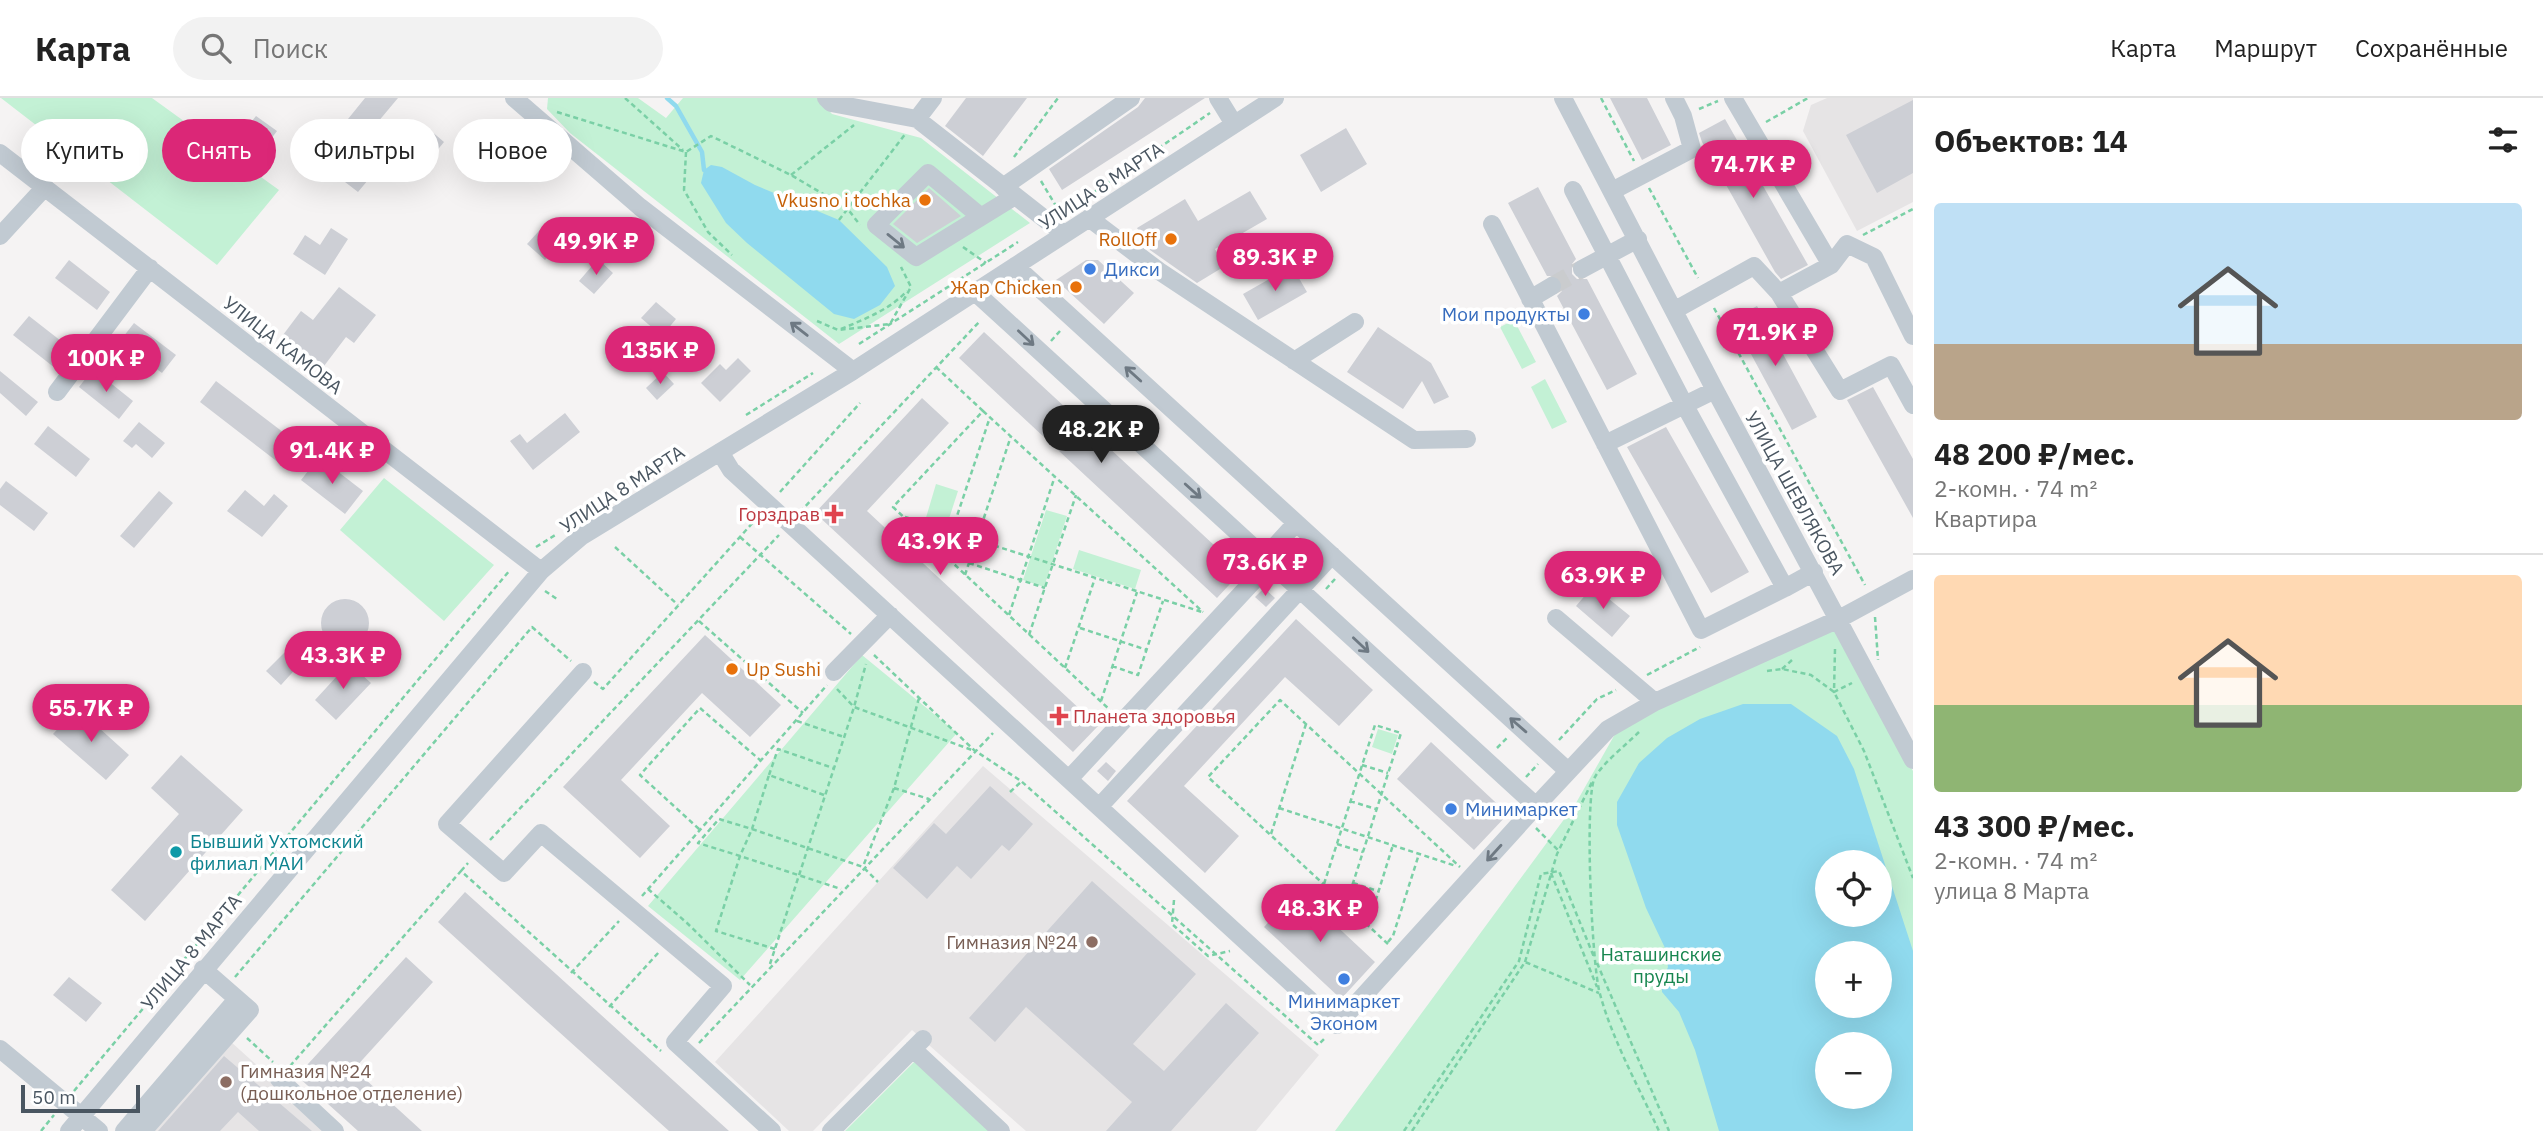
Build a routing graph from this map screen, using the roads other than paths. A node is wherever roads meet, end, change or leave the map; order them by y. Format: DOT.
graph roads {
  1 [pos="514,98"];
  2 [pos="826,98"];
  3 [pos="933,98"];
  4 [pos="1131,98"];
  5 [pos="1218,98"];
  6 [pos="1275,98"];
  7 [pos="1563,98"];
  8 [pos="1674,98"];
  9 [pos="1733,98"];
  10 [pos="916,119"];
  11 [pos="1234,124"];
  12 [pos="0,153"];
  13 [pos="45,187"];
  14 [pos="1573,190"];
  15 [pos="1612,191"];
  16 [pos="1009,192"];
  17 [pos="980,216"];
  18 [pos="1089,218"];
  19 [pos="1492,224"];
  20 [pos="1064,234"];
  21 [pos="0,236"];
  22 [pos="1637,239"];
  23 [pos="1607,255"];
  24 [pos="1831,265"];
  25 [pos="1015,266"];
  26 [pos="149,268"];
  27 [pos="1582,270"];
  28 [pos="1552,286"];
  29 [pos="975,292"];
  30 [pos="1779,293"];
  31 [pos="1530,299"];
  32 [pos="1675,310"];
  33 [pos="1355,322"];
  34 [pos="1913,336"];
  35 [pos="1294,361"];
  36 [pos="853,371"];
  37 [pos="1716,390"];
  38 [pos="57,392"];
  39 [pos="1684,404"];
  40 [pos="1913,405"];
  41 [pos="1467,439"];
  42 [pos="1605,444"];
  43 [pos="720,452"];
  44 [pos="1296,523"];
  45 [pos="1332,555"];
  46 [pos="1268,560"];
  47 [pos="541,571"];
  48 [pos="1814,572"];
  49 [pos="1913,579"];
  50 [pos="1785,588"];
  51 [pos="1300,589"];
  52 [pos="890,615"];
  53 [pos="1556,618"];
  54 [pos="1839,619"];
  55 [pos="583,672"];
  56 [pos="834,673"];
  57 [pos="1655,702"];
  58 [pos="1912,753"];
  59 [pos="1568,771"];
  60 [pos="1069,779"];
  61 [pos="1099,807"];
  62 [pos="1531,812"];
  63 [pos="204,970"];
  64 [pos="231,994"];
  65 [pos="0,1049"];
  66 [pos="281,1076"];
  67 [pos="82,1116"];
  68 [pos="760,1127"];
  69 [pos="69,1131"];
  70 [pos="99,1131"];
  71 [pos="124,1131"];
  72 [pos="143,1131"];
  73 [pos="335,1131"];
  74 [pos="831,1131"];
  75 [pos="1001,1131"];
  36 -- 1 [label="street, one-way"];
  2 -- 10 [label="street"];
  3 -- 10 [label="street"];
  4 -- 16 [label="street"];
  5 -- 11 [label="street"];
  6 -- 11 [label="street, УЛИЦА 8 МАРТА"];
  7 -- 15 [label="street, УЛИЦА ШЕВЛЯКОВА"];
  8 -- 15 [label="street"];
  9 -- 24 [label="street"];
  10 -- 16 [label="street"];
  11 -- 18 [label="street, УЛИЦА 8 МАРТА"];
  12 -- 13 [label="street, УЛИЦА КАМОВА"];
  13 -- 21 [label="street"];
  13 -- 26 [label="street, УЛИЦА КАМОВА"];
  14 -- 23 [label="street"];
  15 -- 22 [label="street, УЛИЦА ШЕВЛЯКОВА"];
  16 -- 17 [label="street"];
  16 -- 20 [label="street"];
  17 -- 17 [label="street, one-way"];
  18 -- 20 [label="street, УЛИЦА 8 МАРТА"];
  18 -- 35 [label="street"];
  19 -- 31 [label="street"];
  20 -- 25 [label="street, УЛИЦА 8 МАРТА"];
  22 -- 23 [label="street"];
  22 -- 32 [label="street, УЛИЦА ШЕВЛЯКОВА"];
  23 -- 27 [label="street"];
  23 -- 39 [label="street"];
  24 -- 30 [label="street"];
  24 -- 34 [label="street"];
  25 -- 29 [label="street, УЛИЦА 8 МАРТА"];
  44 -- 25 [label="street, one-way"];
  26 -- 38 [label="street"];
  26 -- 47 [label="street, УЛИЦА КАМОВА"];
  28 -- 31 [label="street"];
  29 -- 36 [label="street, УЛИЦА 8 МАРТА"];
  29 -- 46 [label="street, one-way"];
  30 -- 32 [label="street"];
  30 -- 40 [label="street"];
  31 -- 42 [label="street"];
  32 -- 37 [label="street, УЛИЦА ШЕВЛЯКОВА"];
  33 -- 35 [label="street"];
  35 -- 41 [label="street"];
  36 -- 43 [label="street, УЛИЦА 8 МАРТА"];
  37 -- 39 [label="street"];
  37 -- 48 [label="street, УЛИЦА ШЕВЛЯКОВА"];
  39 -- 42 [label="street"];
  39 -- 50 [label="street"];
  42 -- 50 [label="street"];
  43 -- 47 [label="street, УЛИЦА 8 МАРТА"];
  43 -- 52 [label="street"];
  44 -- 45 [label="street"];
  44 -- 46 [label="street"];
  45 -- 51 [label="street"];
  59 -- 45 [label="street, one-way"];
  46 -- 51 [label="street"];
  46 -- 60 [label="street"];
  47 -- 63 [label="street, УЛИЦА 8 МАРТА"];
  48 -- 50 [label="street"];
  48 -- 54 [label="street, УЛИЦА ШЕВЛЯКОВА"];
  49 -- 54 [label="street"];
  51 -- 61 [label="street"];
  51 -- 62 [label="street, one-way"];
  52 -- 56 [label="street"];
  52 -- 60 [label="street"];
  53 -- 57 [label="street"];
  54 -- 57 [label="street"];
  54 -- 58 [label="street, УЛИЦА ШЕВЛЯКОВА"];
  55 -- 68 [label="street"];
  57 -- 59 [label="street"];
  59 -- 62 [label="street"];
  60 -- 61 [label="street"];
  62 -- 61 [label="street, one-way"];
  63 -- 64 [label="street"];
  63 -- 67 [label="street, УЛИЦА 8 МАРТА"];
  64 -- 71 [label="street"];
  64 -- 72 [label="street"];
  65 -- 67 [label="street"];
  66 -- 73 [label="street"];
  67 -- 69 [label="street, УЛИЦА 8 МАРТА"];
  67 -- 70 [label="street"];
  74 -- 75 [label="street"];
}
